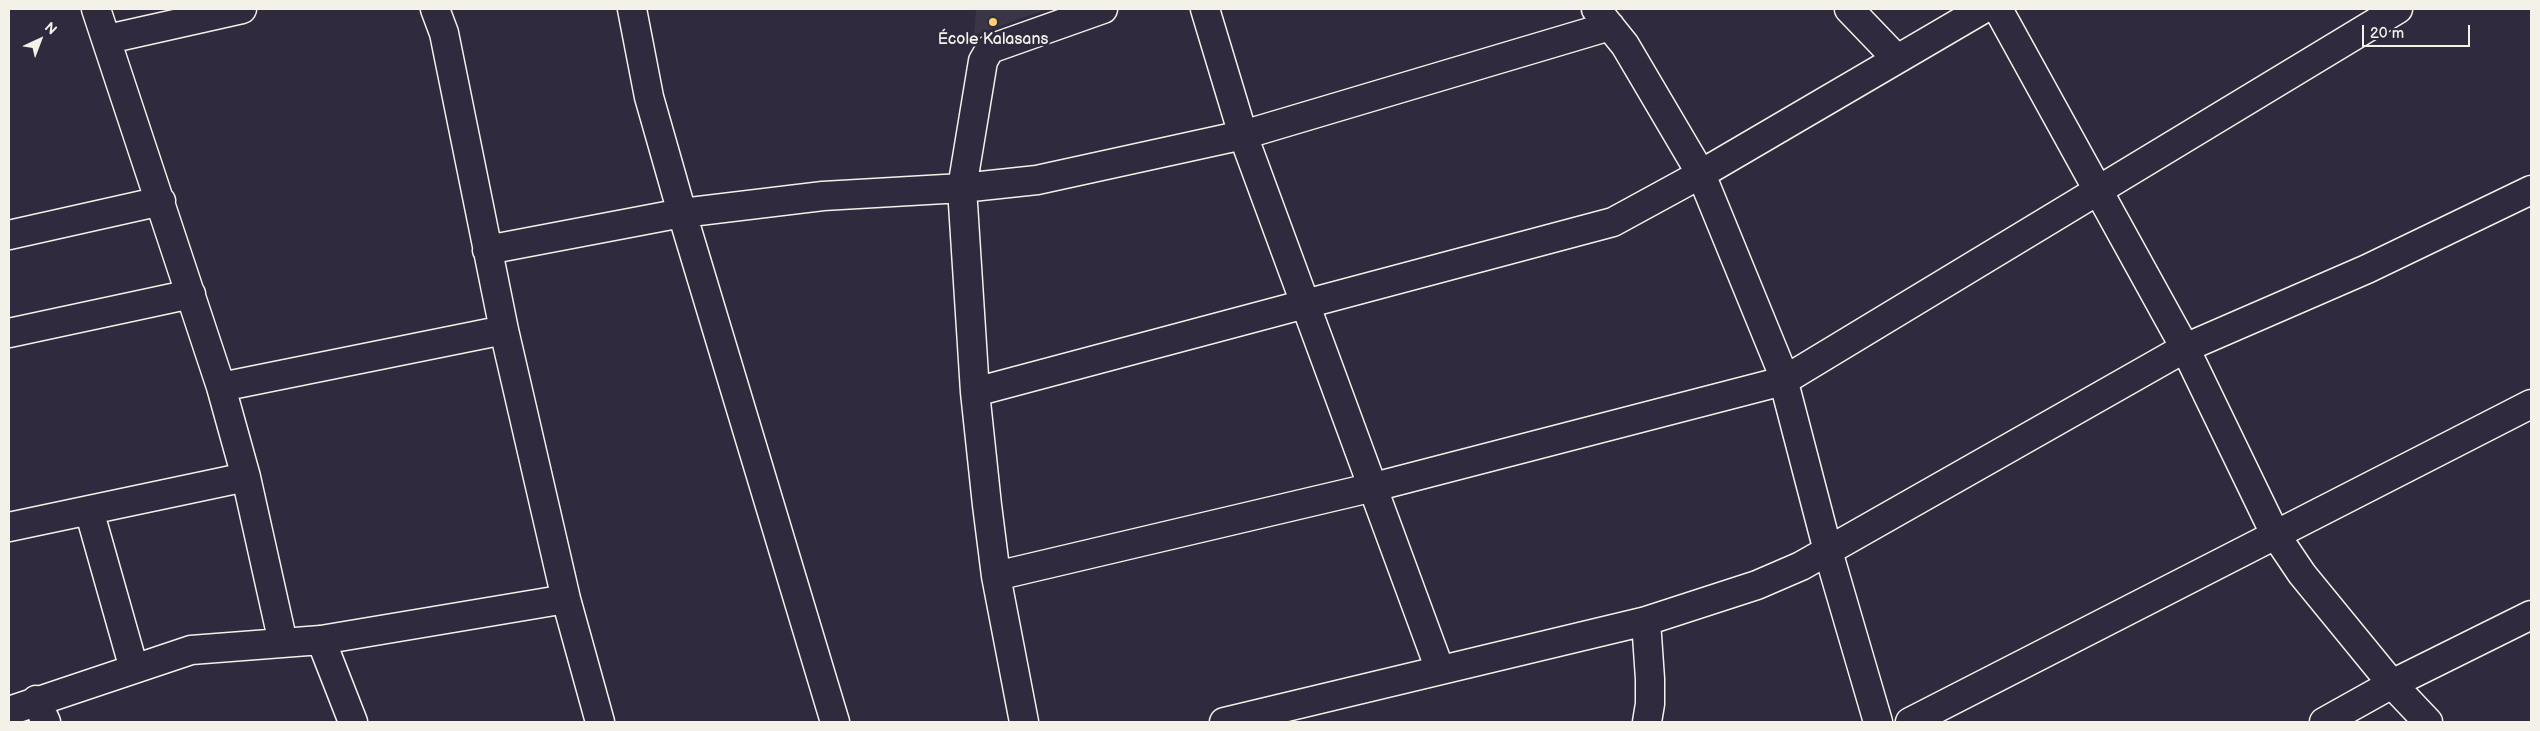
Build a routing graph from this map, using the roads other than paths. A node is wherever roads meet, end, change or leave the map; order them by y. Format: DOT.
graph roads {
  1 [pos="96,9"];
  2 [pos="242,9"];
  3 [pos="435,9"];
  4 [pos="632,9"];
  5 [pos="1104,9"];
  6 [pos="1204,9"];
  7 [pos="1849,9"];
  8 [pos="1983,9"];
  9 [pos="1998,9"];
  10 [pos="2398,9"];
  11 [pos="1603,18"];
  12 [pos="108,39"];
  13 [pos="1897,60"];
  14 [pos="1243,135"];
  15 [pos="1701,174"];
  16 [pos="962,188"];
  17 [pos="2531,190"];
  18 [pos="2098,191"];
  19 [pos="161,201"];
  20 [pos="682,213"];
  21 [pos="9,235"];
  22 [pos="487,250"];
  23 [pos="191,294"];
  24 [pos="1306,304"];
  25 [pos="504,330"];
  26 [pos="9,333"];
  27 [pos="2185,348"];
  28 [pos="1783,381"];
  29 [pos="221,387"];
  30 [pos="975,392"];
  31 [pos="2531,404"];
  32 [pos="246,477"];
  33 [pos="1374,487"];
  34 [pos="89,510"];
  35 [pos="9,527"];
  36 [pos="2275,534"];
  37 [pos="1828,551"];
  38 [pos="996,576"];
  39 [pos="566,599"];
  40 [pos="2531,615"];
  41 [pos="1646,621"];
  42 [pos="321,640"];
  43 [pos="283,643"];
  44 [pos="134,668"];
  45 [pos="1440,670"];
  46 [pos="2392,684"];
  47 [pos="9,711"];
  48 [pos="41,711"];
  49 [pos="353,722"];
  50 [pos="600,722"];
  51 [pos="835,722"];
  52 [pos="1024,722"];
  53 [pos="1224,722"];
  54 [pos="1647,722"];
  55 [pos="1878,722"];
  56 [pos="1910,722"];
  57 [pos="2324,722"];
  58 [pos="2428,722"];
  1 -- 12 [label="street"];
  2 -- 12 [label="street"];
  3 -- 22 [label="street"];
  4 -- 20 [label="street"];
  5 -- 16 [label="street"];
  6 -- 14 [label="street"];
  7 -- 13 [label="street"];
  8 -- 13 [label="street"];
  9 -- 18 [label="street"];
  10 -- 18 [label="street"];
  11 -- 14 [label="street"];
  11 -- 15 [label="street"];
  12 -- 19 [label="street"];
  13 -- 15 [label="street"];
  14 -- 16 [label="street"];
  14 -- 24 [label="street"];
  15 -- 24 [label="street"];
  15 -- 28 [label="street"];
  16 -- 20 [label="street"];
  16 -- 30 [label="street"];
  17 -- 27 [label="street"];
  18 -- 27 [label="street"];
  18 -- 28 [label="street"];
  19 -- 21 [label="street"];
  19 -- 23 [label="street"];
  20 -- 22 [label="street"];
  20 -- 51 [label="street"];
  22 -- 25 [label="street"];
  23 -- 26 [label="street"];
  23 -- 29 [label="street"];
  24 -- 30 [label="street"];
  24 -- 33 [label="street"];
  25 -- 29 [label="street"];
  25 -- 39 [label="street"];
  27 -- 36 [label="street"];
  27 -- 37 [label="street"];
  28 -- 33 [label="street"];
  28 -- 37 [label="street"];
  29 -- 32 [label="street"];
  30 -- 38 [label="street"];
  31 -- 36 [label="street"];
  32 -- 34 [label="street"];
  32 -- 43 [label="street"];
  33 -- 38 [label="street"];
  33 -- 45 [label="street"];
  34 -- 35 [label="street"];
  34 -- 44 [label="street"];
  36 -- 46 [label="street"];
  36 -- 56 [label="street"];
  37 -- 41 [label="street"];
  37 -- 55 [label="street"];
  38 -- 52 [label="street"];
  39 -- 42 [label="street"];
  39 -- 50 [label="street"];
  40 -- 46 [label="street"];
  41 -- 45 [label="street"];
  41 -- 54 [label="street"];
  42 -- 43 [label="street"];
  42 -- 49 [label="street"];
  43 -- 44 [label="street"];
  44 -- 48 [label="street"];
  45 -- 53 [label="street"];
  46 -- 57 [label="street"];
  46 -- 58 [label="street"];
  47 -- 48 [label="street"];
}
